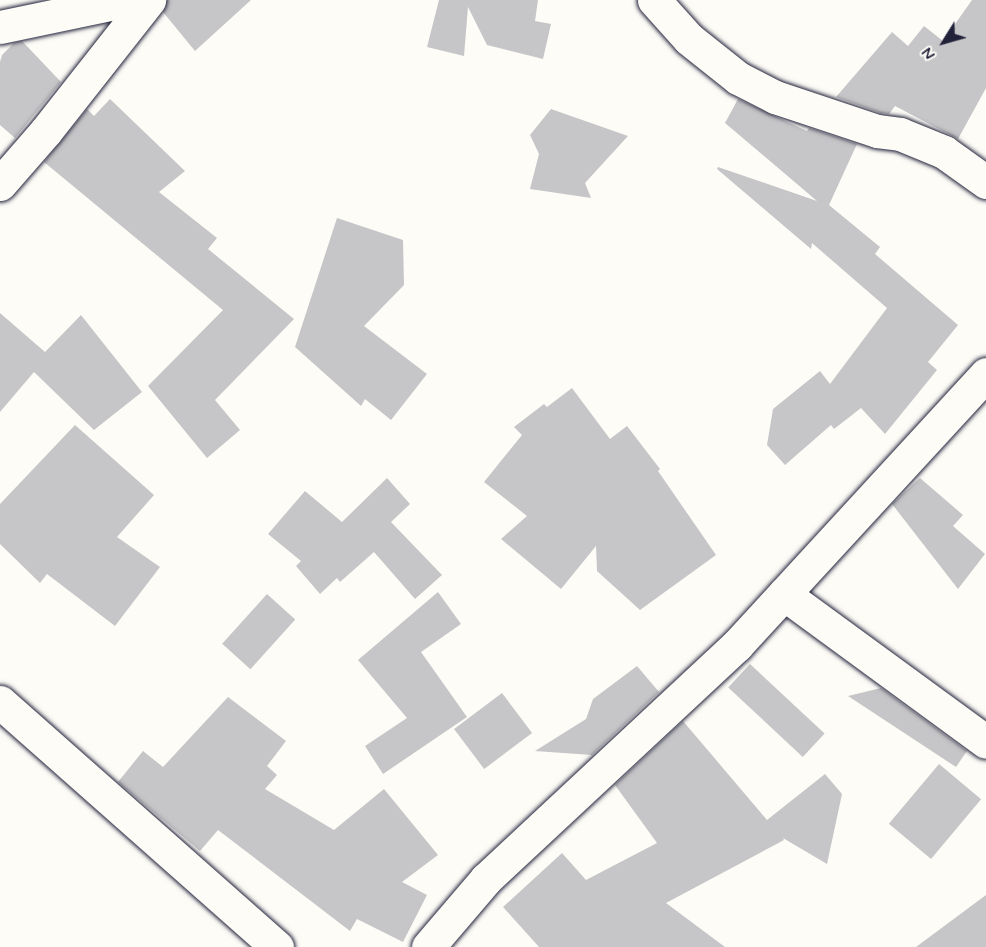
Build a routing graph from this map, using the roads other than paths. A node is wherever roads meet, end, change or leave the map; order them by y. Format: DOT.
graph roads {
  1 [pos="129,0"];
  2 [pos="149,0"];
  3 [pos="654,0"];
  4 [pos="0,27"];
  5 [pos="986,182"];
  6 [pos="0,184"];
  7 [pos="986,374"];
  8 [pos="784,594"];
  9 [pos="0,702"];
  10 [pos="986,742"];
  11 [pos="277,947"];
  12 [pos="428,947"];
  1 -- 4 [label="street"];
  2 -- 6 [label="street"];
  3 -- 5 [label="street"];
  7 -- 8 [label="street"];
  8 -- 10 [label="street"];
  8 -- 12 [label="street"];
  9 -- 11 [label="street"];
}
